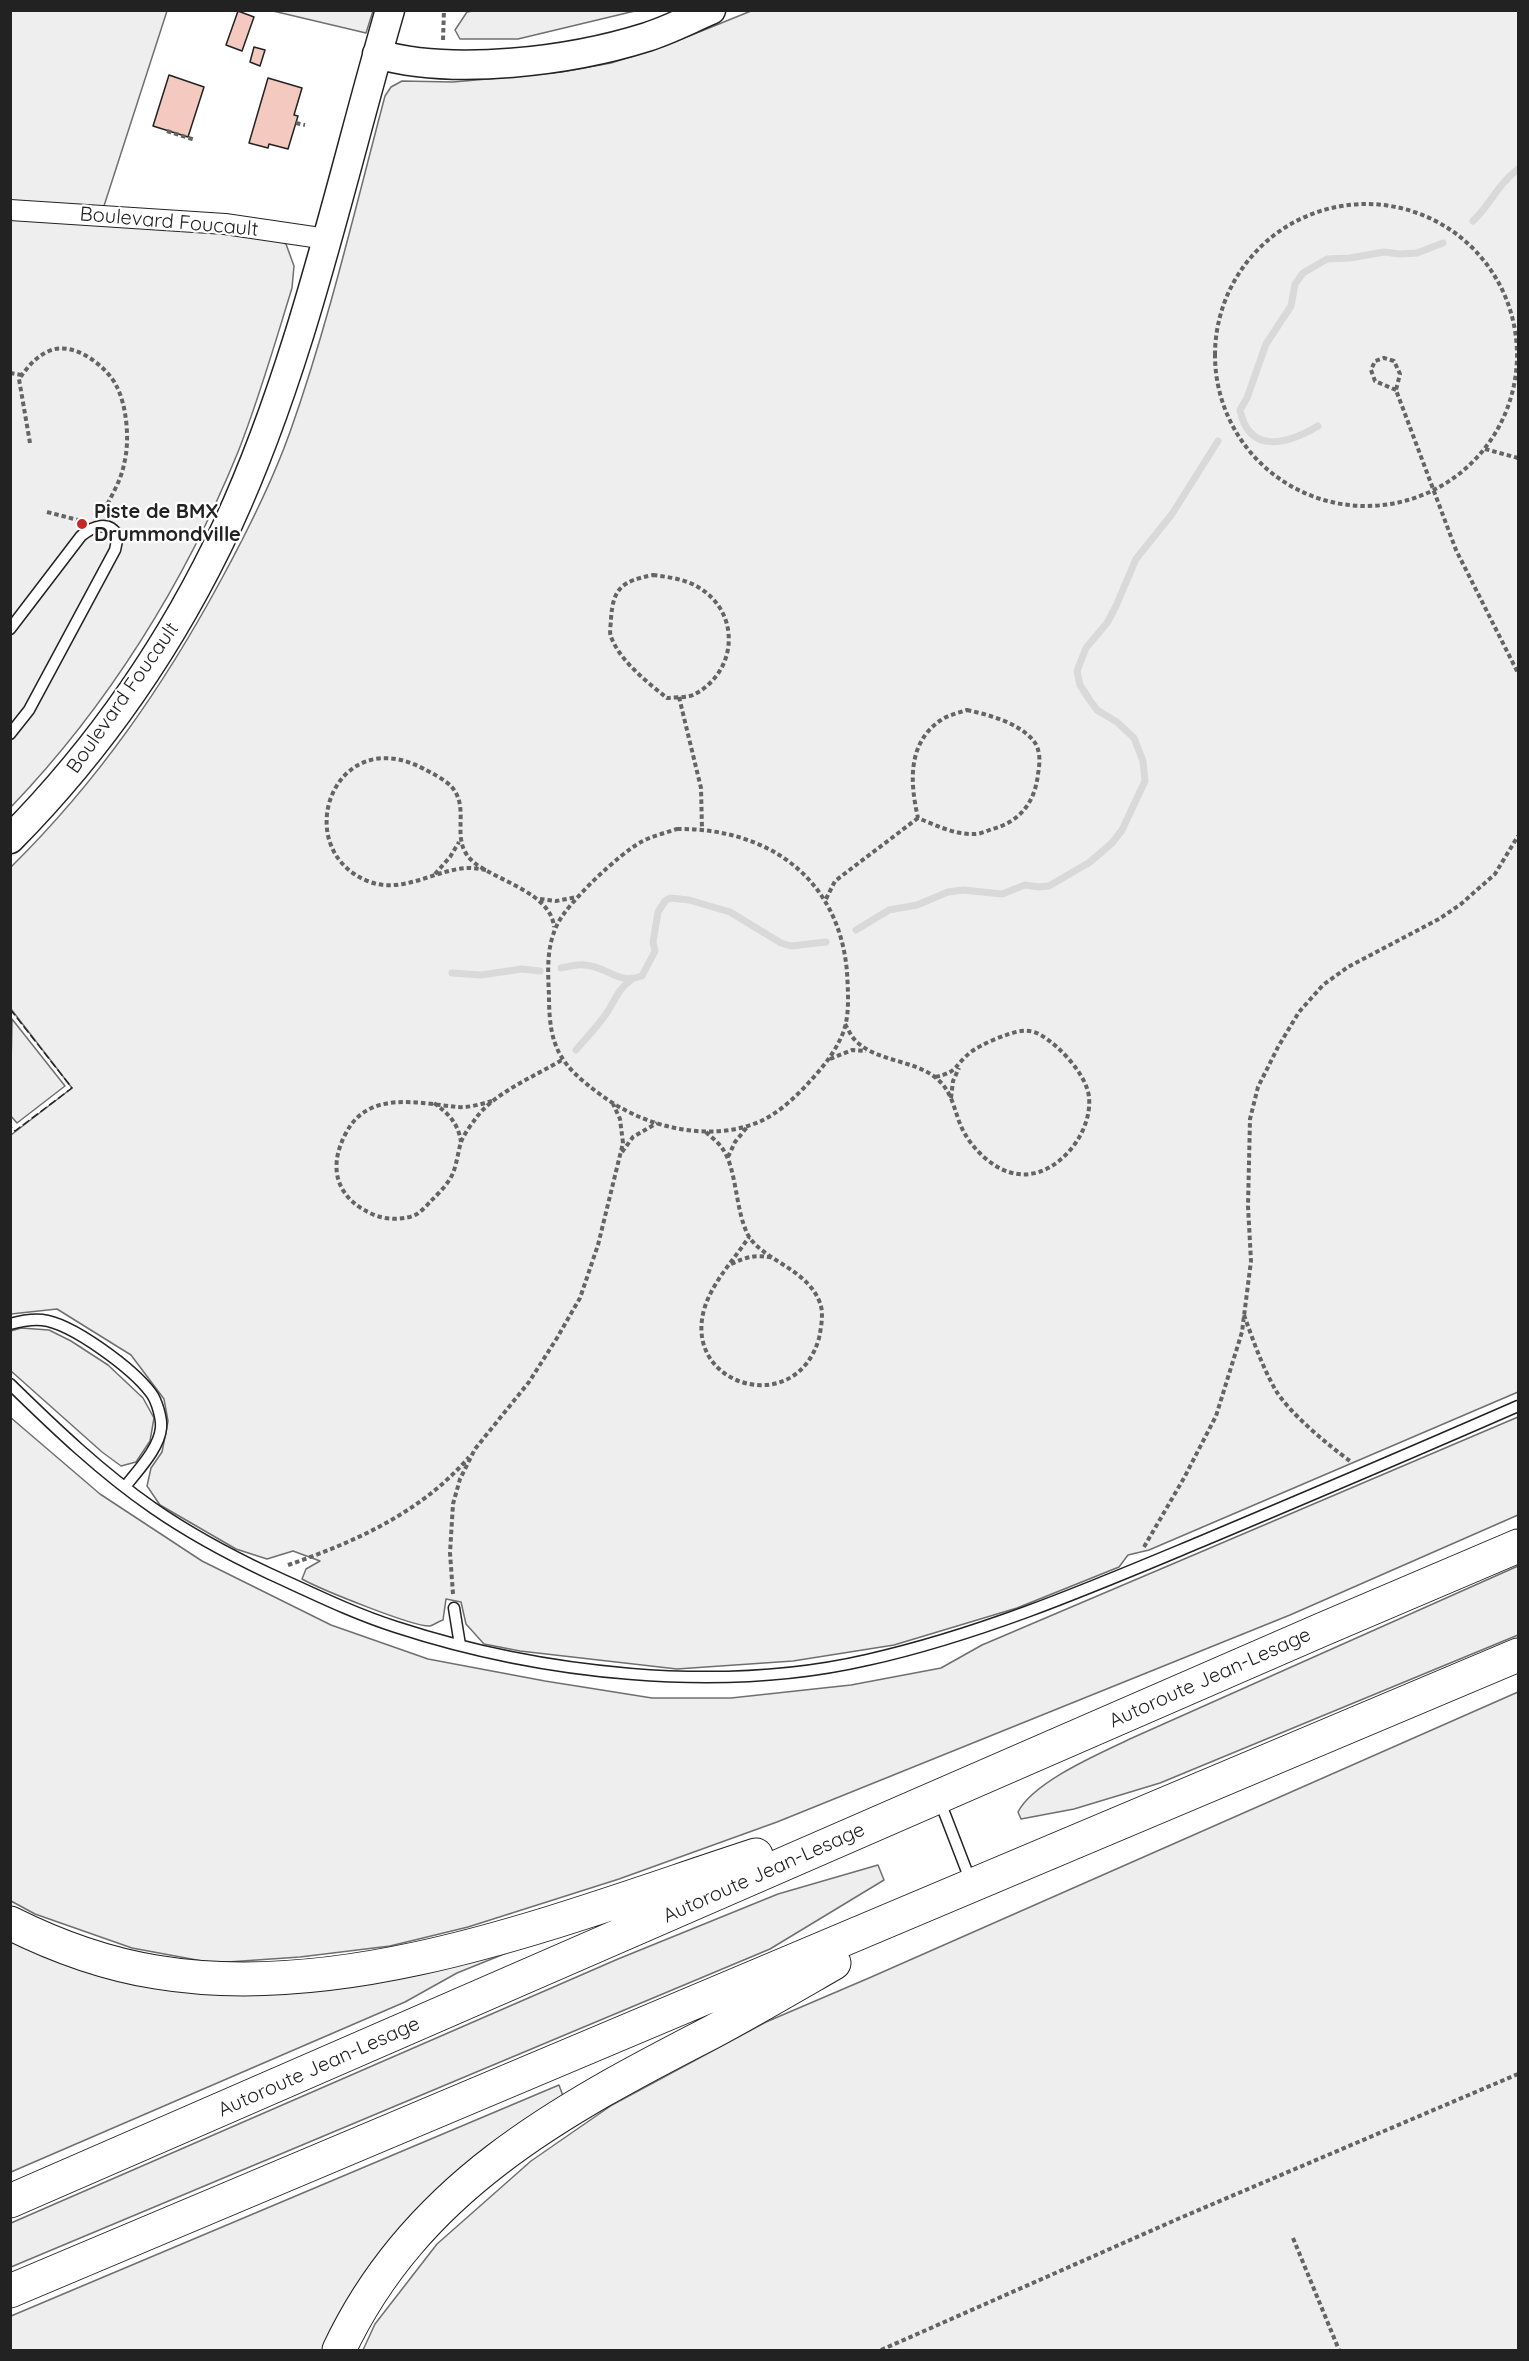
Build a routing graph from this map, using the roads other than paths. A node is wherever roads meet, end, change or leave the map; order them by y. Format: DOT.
graph roads {
  1 [pos="390,10"];
  2 [pos="711,10"];
  3 [pos="377,54"];
  4 [pos="10,210"];
  5 [pos="327,239"];
  6 [pos="10,629"];
  7 [pos="10,734"];
  8 [pos="10,839"];
  9 [pos="10,1324"];
  10 [pos="10,1384"];
  11 [pos="1518,1406"];
  12 [pos="125,1487"];
  13 [pos="1518,1545"];
  14 [pos="454,1608"];
  15 [pos="460,1645"];
  16 [pos="1518,1655"];
  17 [pos="938,1797"];
  18 [pos="972,1885"];
  19 [pos="10,1923"];
  20 [pos="10,2202"];
  21 [pos="10,2290"];
  22 [pos="339,2350"];
  1 -- 3 [label="street, Boulevard Foucault"];
  2 -- 3 [label="street"];
  3 -- 5 [label="street, Boulevard Foucault"];
  4 -- 5 [label="street, Boulevard Foucault"];
  5 -- 8 [label="street, Boulevard Foucault"];
  6 -- 7 [label="lane"];
  9 -- 12 [label="lane"];
  10 -- 12 [label="lane"];
  11 -- 15 [label="lane"];
  12 -- 15 [label="lane"];
  13 -- 17 [label="highway, Autoroute Jean-Lesage"];
  14 -- 15 [label="lane"];
  16 -- 18 [label="highway"];
  17 -- 18 [label="lane"];
  17 -- 19 [label="highway"];
  17 -- 20 [label="highway, Autoroute Jean-Lesage"];
  18 -- 21 [label="highway"];
  18 -- 22 [label="highway"];
}
